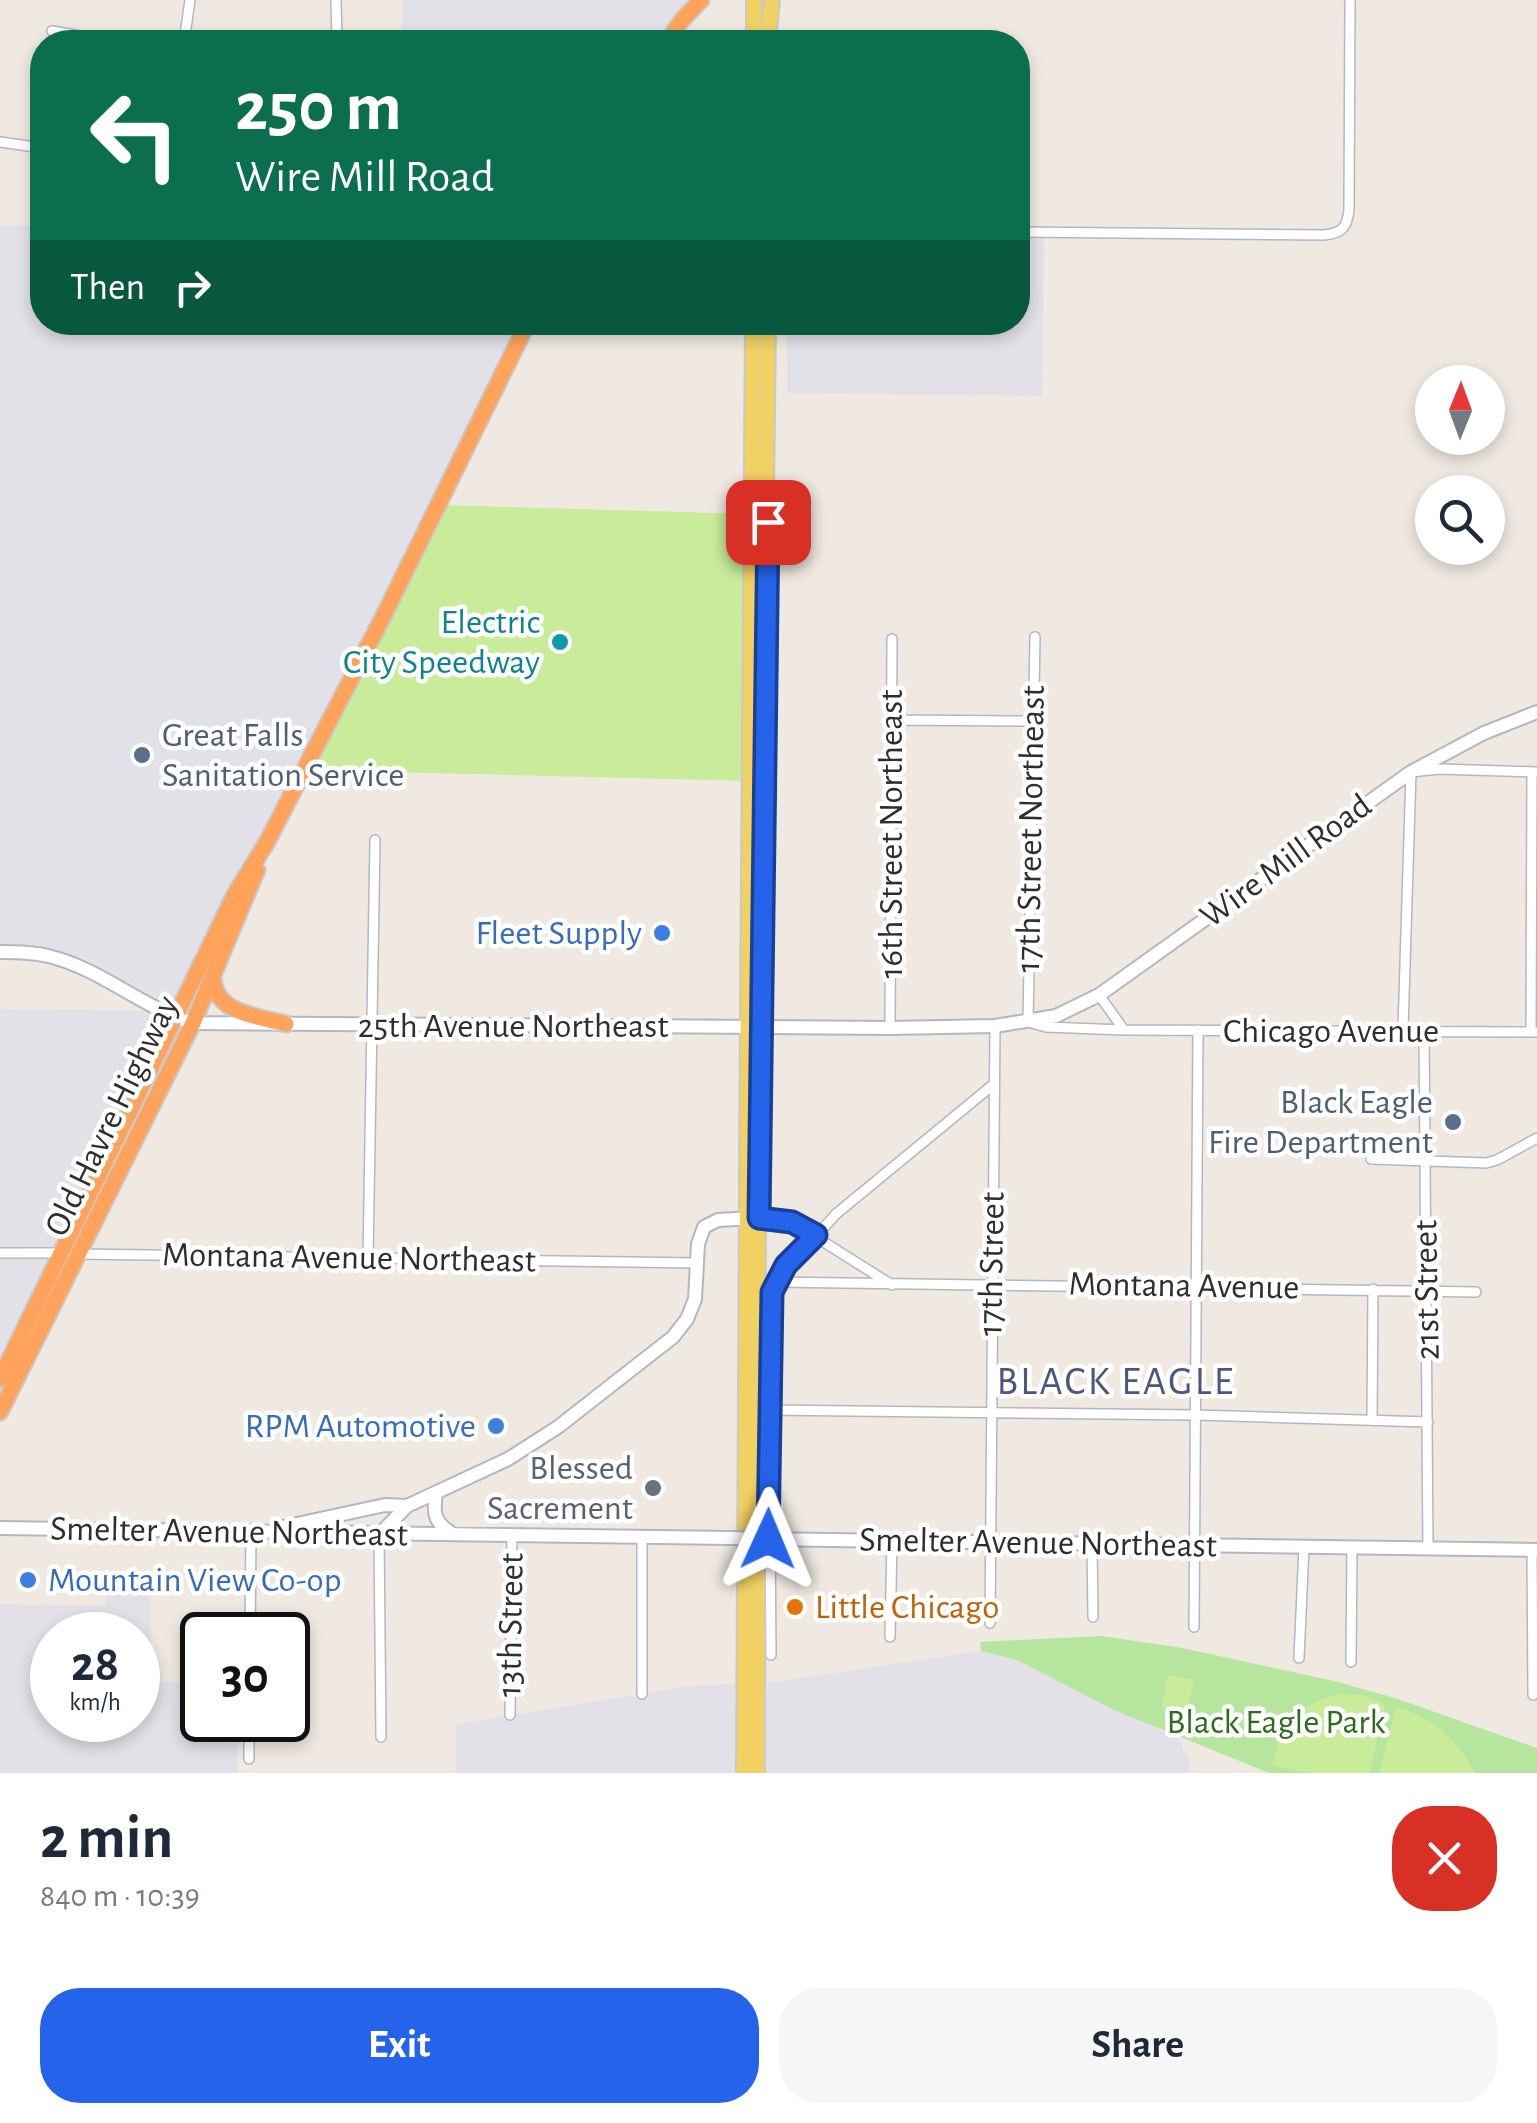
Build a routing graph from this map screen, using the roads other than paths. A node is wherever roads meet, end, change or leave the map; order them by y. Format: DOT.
graph roads {
  1 [pos="190,0"];
  2 [pos="336,0"];
  3 [pos="701,0"];
  4 [pos="754,0"];
  5 [pos="772,0"];
  6 [pos="1350,0"];
  7 [pos="186,30"];
  8 [pos="337,30"];
  9 [pos="675,30"];
  10 [pos="754,30"];
  11 [pos="769,30"];
  12 [pos="0,142"];
  13 [pos="30,146"];
  14 [pos="1030,232"];
  15 [pos="522,335"];
  16 [pos="753,335"];
  17 [pos="768,335"];
  18 [pos="1035,636"];
  19 [pos="892,639"];
  20 [pos="1537,712"];
  21 [pos="892,720"];
  22 [pos="1033,721"];
  23 [pos="1411,772"];
  24 [pos="1535,772"];
  25 [pos="375,840"];
  26 [pos="268,842"];
  27 [pos="0,952"];
  28 [pos="213,976"];
  29 [pos="1099,995"];
  30 [pos="174,1018"];
  31 [pos="1034,1021"];
  32 [pos="193,1022"];
  33 [pos="286,1024"];
  34 [pos="371,1025"];
  35 [pos="994,1026"];
  36 [pos="756,1027"];
  37 [pos="890,1028"];
  38 [pos="1124,1030"];
  39 [pos="1198,1030"];
  40 [pos="1403,1030"];
  41 [pos="1424,1030"];
  42 [pos="1534,1032"];
  43 [pos="994,1084"];
  44 [pos="1537,1138"];
  45 [pos="1371,1159"];
  46 [pos="1426,1160"];
  47 [pos="753,1218"];
  48 [pos="816,1235"];
  49 [pos="0,1253"];
  50 [pos="68,1254"];
  51 [pos="368,1260"];
  52 [pos="698,1262"];
  53 [pos="774,1282"];
  54 [pos="992,1284"];
  55 [pos="893,1285"];
  56 [pos="1198,1286"];
  57 [pos="1373,1289"];
  58 [pos="1428,1292"];
  59 [pos="1476,1292"];
  60 [pos="0,1379"];
  61 [pos="769,1410"];
  62 [pos="0,1412"];
  63 [pos="992,1413"];
  64 [pos="1196,1414"];
  65 [pos="1372,1420"];
  66 [pos="1428,1422"];
  67 [pos="436,1493"];
  68 [pos="407,1506"];
  69 [pos="0,1528"];
  70 [pos="250,1533"];
  71 [pos="452,1534"];
  72 [pos="512,1534"];
  73 [pos="379,1535"];
  74 [pos="642,1536"];
  75 [pos="764,1539"];
  76 [pos="892,1540"];
  77 [pos="991,1542"];
  78 [pos="1092,1544"];
  79 [pos="1196,1545"];
  80 [pos="1304,1547"];
  81 [pos="1352,1548"];
  82 [pos="1428,1549"];
  83 [pos="1534,1551"];
  84 [pos="250,1612"];
  85 [pos="1093,1617"];
  86 [pos="990,1623"];
  87 [pos="1194,1627"];
  88 [pos="890,1637"];
  89 [pos="771,1656"];
  90 [pos="1299,1658"];
  91 [pos="1351,1662"];
  92 [pos="642,1694"];
  93 [pos="1533,1696"];
  94 [pos="510,1715"];
  95 [pos="381,1737"];
  96 [pos="249,1742"];
  97 [pos="249,1759"];
  98 [pos="744,1773"];
  99 [pos="757,1773"];
  1 -- 7 [label="street"];
  2 -- 8 [label="street"];
  3 -- 9 [label="highway"];
  4 -- 10 [label="main road"];
  5 -- 11 [label="main road"];
  6 -- 14 [label="street"];
  12 -- 13 [label="street"];
  15 -- 26 [label="highway, Old Havre Highway"];
  16 -- 36 [label="main road"];
  17 -- 36 [label="main road"];
  18 -- 22 [label="street, 17th Street Northeast"];
  19 -- 21 [label="street, 16th Street Northeast"];
  20 -- 23 [label="street, Wire Mill Road"];
  21 -- 22 [label="street"];
  21 -- 37 [label="street, 16th Street Northeast"];
  22 -- 31 [label="street, 17th Street Northeast"];
  23 -- 24 [label="street"];
  23 -- 29 [label="street, Wire Mill Road"];
  23 -- 40 [label="street"];
  24 -- 42 [label="street"];
  25 -- 34 [label="street"];
  26 -- 28 [label="highway, Old Havre Highway"];
  26 -- 30 [label="highway, Old Havre Highway"];
  27 -- 30 [label="street, 25th Avenue Northeast"];
  28 -- 32 [label="highway, Old Havre Highway"];
  28 -- 33 [label="highway"];
  29 -- 31 [label="street, Wire Mill Road"];
  29 -- 38 [label="street"];
  30 -- 32 [label="street, 25th Avenue Northeast"];
  30 -- 50 [label="highway, Old Havre Highway"];
  31 -- 35 [label="street, 25th Avenue Northeast"];
  31 -- 38 [label="street, Chicago Avenue"];
  32 -- 33 [label="street, 25th Avenue Northeast"];
  32 -- 50 [label="highway, Old Havre Highway"];
  33 -- 34 [label="street, 25th Avenue Northeast"];
  34 -- 36 [label="street, 25th Avenue Northeast"];
  34 -- 51 [label="street"];
  35 -- 37 [label="street, 25th Avenue Northeast"];
  35 -- 43 [label="street, 17th Street"];
  36 -- 37 [label="street, 25th Avenue Northeast"];
  36 -- 47 [label="main road"];
  38 -- 39 [label="street, Chicago Avenue"];
  39 -- 40 [label="street, Chicago Avenue"];
  39 -- 56 [label="street"];
  40 -- 41 [label="street, Chicago Avenue"];
  41 -- 42 [label="street, Chicago Avenue"];
  41 -- 46 [label="street, 21st Street"];
  43 -- 48 [label="street"];
  43 -- 54 [label="street, 17th Street"];
  44 -- 46 [label="street"];
  45 -- 46 [label="street"];
  46 -- 58 [label="street, 21st Street"];
  47 -- 48 [label="street"];
  47 -- 52 [label="street"];
  47 -- 98 [label="main road"];
  47 -- 99 [label="main road"];
  48 -- 53 [label="street"];
  48 -- 55 [label="street"];
  49 -- 50 [label="street, Montana Avenue Northeast"];
  50 -- 51 [label="street, Montana Avenue Northeast"];
  50 -- 60 [label="highway, Old Havre Highway"];
  50 -- 62 [label="highway, Old Havre Highway"];
  51 -- 52 [label="street, Montana Avenue Northeast"];
  52 -- 67 [label="street"];
  53 -- 55 [label="street, Montana Avenue"];
  53 -- 61 [label="street"];
  54 -- 55 [label="street, Montana Avenue"];
  54 -- 56 [label="street, Montana Avenue"];
  54 -- 63 [label="street, 17th Street"];
  56 -- 57 [label="street, Montana Avenue"];
  56 -- 64 [label="street"];
  57 -- 58 [label="street, Montana Avenue"];
  57 -- 65 [label="street"];
  58 -- 59 [label="street, Montana Avenue"];
  58 -- 66 [label="street, 21st Street"];
  61 -- 63 [label="street"];
  61 -- 75 [label="street"];
  63 -- 64 [label="street"];
  63 -- 77 [label="street, 17th Street"];
  64 -- 65 [label="street"];
  64 -- 79 [label="street"];
  65 -- 66 [label="street"];
  66 -- 82 [label="street, 21st Street"];
  67 -- 68 [label="street"];
  67 -- 71 [label="street"];
  68 -- 70 [label="street"];
  68 -- 73 [label="street"];
  69 -- 70 [label="street, Smelter Avenue Northeast"];
  70 -- 73 [label="street, Smelter Avenue Northeast"];
  70 -- 84 [label="street"];
  71 -- 72 [label="street, Smelter Avenue Northeast"];
  71 -- 73 [label="street, Smelter Avenue Northeast"];
  72 -- 74 [label="street, Smelter Avenue Northeast"];
  72 -- 94 [label="street, 13th Street"];
  73 -- 95 [label="street"];
  74 -- 75 [label="street, Smelter Avenue Northeast, bridge"];
  74 -- 92 [label="street"];
  75 -- 76 [label="street, Smelter Avenue Northeast"];
  75 -- 89 [label="street"];
  76 -- 77 [label="street, Smelter Avenue Northeast"];
  76 -- 88 [label="street"];
  77 -- 78 [label="street, Smelter Avenue Northeast"];
  77 -- 86 [label="street, 17th Street"];
  78 -- 79 [label="street, Smelter Avenue Northeast"];
  78 -- 85 [label="street"];
  79 -- 80 [label="street, Smelter Avenue Northeast"];
  79 -- 87 [label="street"];
  80 -- 81 [label="street, Smelter Avenue Northeast"];
  80 -- 90 [label="street"];
  81 -- 82 [label="street, Smelter Avenue Northeast"];
  81 -- 91 [label="street"];
  82 -- 83 [label="street, Smelter Avenue Northeast"];
  83 -- 93 [label="street"];
  96 -- 97 [label="street"];
}
